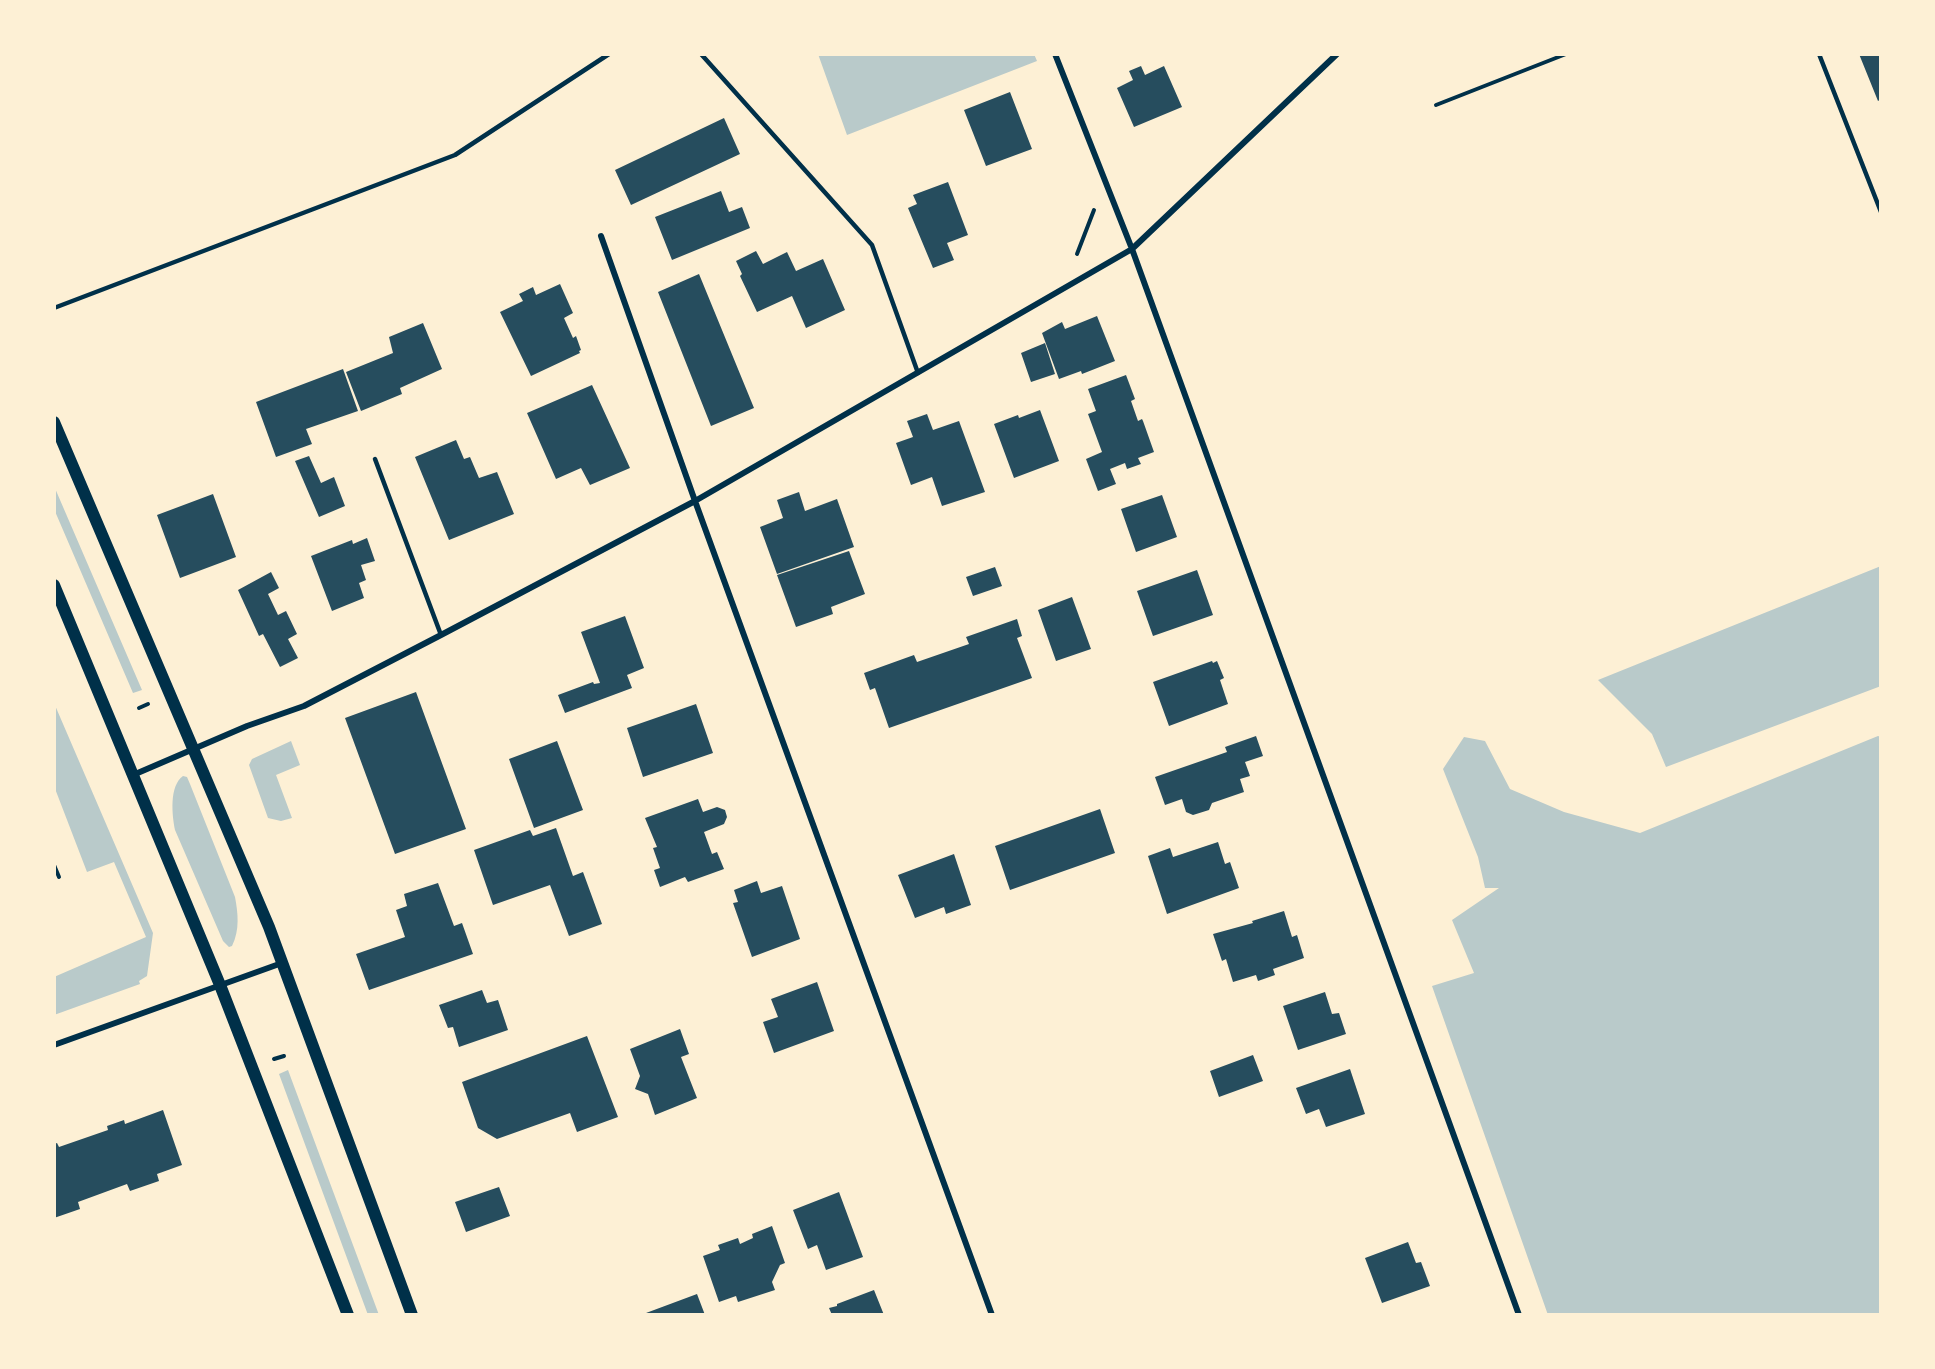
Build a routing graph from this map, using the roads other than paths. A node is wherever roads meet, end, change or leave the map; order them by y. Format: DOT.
graph roads {
  1 [pos="609,54"];
  2 [pos="701,54"];
  3 [pos="1055,54"];
  4 [pos="1337,54"];
  5 [pos="1820,54"];
  6 [pos="1881,212"];
  7 [pos="601,236"];
  8 [pos="1132,249"];
  9 [pos="54,308"];
  10 [pos="918,373"];
  11 [pos="54,422"];
  12 [pos="375,459"];
  13 [pos="695,501"];
  14 [pos="54,585"];
  15 [pos="441,635"];
  16 [pos="195,749"];
  17 [pos="133,775"];
  18 [pos="283,963"];
  19 [pos="220,985"];
  20 [pos="54,1045"];
  21 [pos="348,1315"];
  22 [pos="412,1315"];
  23 [pos="992,1315"];
  24 [pos="1519,1315"];
  1 -- 9 [label="lane"];
  2 -- 10 [label="lane"];
  3 -- 8 [label="street"];
  4 -- 8 [label="street"];
  5 -- 6 [label="lane"];
  7 -- 13 [label="street"];
  8 -- 10 [label="street"];
  8 -- 24 [label="street"];
  10 -- 13 [label="street"];
  11 -- 16 [label="main road"];
  12 -- 15 [label="lane"];
  13 -- 15 [label="street"];
  13 -- 23 [label="street"];
  14 -- 17 [label="main road"];
  15 -- 16 [label="street"];
  16 -- 17 [label="street"];
  16 -- 18 [label="main road"];
  17 -- 19 [label="main road"];
  18 -- 19 [label="street"];
  18 -- 22 [label="main road"];
  19 -- 20 [label="street"];
  19 -- 21 [label="main road"];
}
